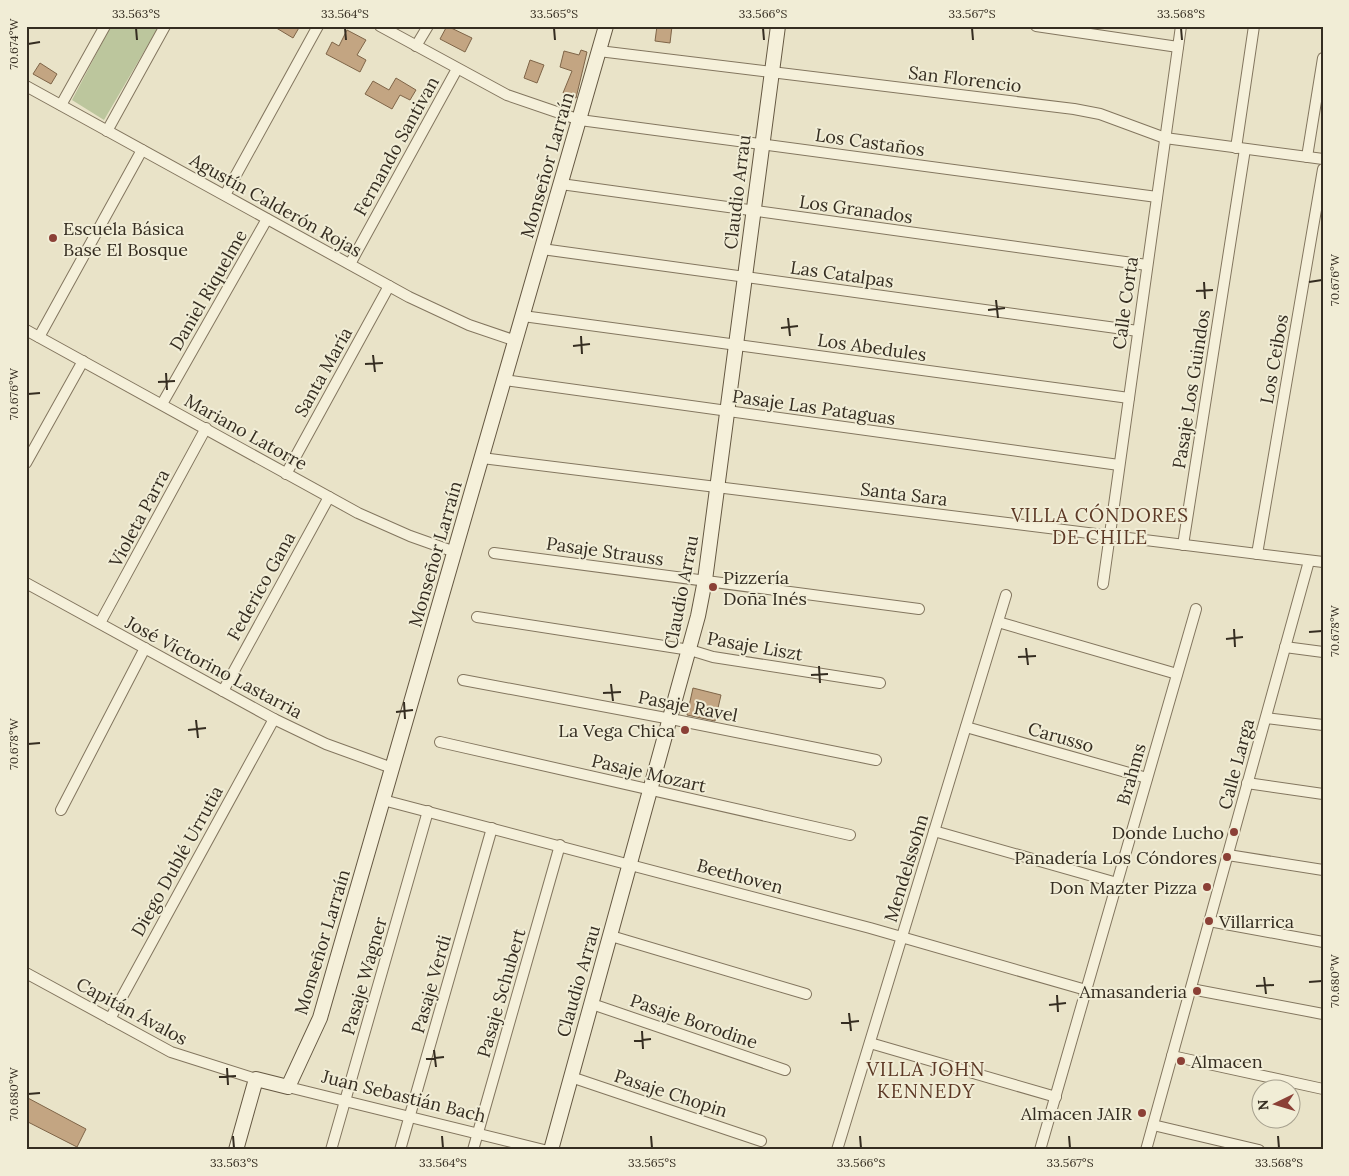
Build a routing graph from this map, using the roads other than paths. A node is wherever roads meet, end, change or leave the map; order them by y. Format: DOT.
graph roads {
  1 [pos="105,26"];
  2 [pos="165,26"];
  3 [pos="318,26"];
  4 [pos="380,26"];
  5 [pos="428,26"];
  6 [pos="606,26"];
  7 [pos="778,26"];
  8 [pos="1036,26"];
  9 [pos="1181,26"];
  10 [pos="1254,26"];
  11 [pos="416,46"];
  12 [pos="1178,47"];
  13 [pos="599,51"];
  14 [pos="1323,58"];
  15 [pos="457,69"];
  16 [pos="772,72"];
  17 [pos="26,86"];
  18 [pos="61,105"];
  19 [pos="580,120"];
  20 [pos="108,131"];
  21 [pos="1165,138"];
  22 [pos="762,143"];
  23 [pos="1240,148"];
  24 [pos="142,150"];
  25 [pos="1307,157"];
  26 [pos="1323,159"];
  27 [pos="1323,169"];
  28 [pos="561,184"];
  29 [pos="225,195"];
  30 [pos="1157,197"];
  31 [pos="754,212"];
  32 [pos="267,219"];
  33 [pos="542,249"];
  34 [pos="350,264"];
  35 [pos="1147,265"];
  36 [pos="745,278"];
  37 [pos="389,286"];
  38 [pos="523,316"];
  39 [pos="26,330"];
  40 [pos="1138,332"];
  41 [pos="39,337"];
  42 [pos="516,341"];
  43 [pos="736,346"];
  44 [pos="83,361"];
  45 [pos="504,380"];
  46 [pos="1128,398"];
  47 [pos="162,404"];
  48 [pos="727,411"];
  49 [pos="206,428"];
  50 [pos="482,458"];
  51 [pos="26,464"];
  52 [pos="1119,465"];
  53 [pos="286,474"];
  54 [pos="718,487"];
  55 [pos="329,497"];
  56 [pos="1109,536"];
  57 [pos="1183,545"];
  58 [pos="455,552"];
  59 [pos="494,552"];
  60 [pos="1257,554"];
  61 [pos="1309,560"];
  62 [pos="1323,562"];
  63 [pos="705,580"];
  64 [pos="26,583"];
  65 [pos="1103,584"];
  66 [pos="1006,596"];
  67 [pos="919,609"];
  68 [pos="1196,609"];
  69 [pos="477,617"];
  70 [pos="998,622"];
  71 [pos="100,623"];
  72 [pos="1285,647"];
  73 [pos="145,648"];
  74 [pos="690,650"];
  75 [pos="1323,652"];
  76 [pos="1177,674"];
  77 [pos="463,680"];
  78 [pos="880,683"];
  79 [pos="223,691"];
  80 [pos="1266,718"];
  81 [pos="274,719"];
  82 [pos="671,719"];
  83 [pos="1323,725"];
  84 [pos="966,727"];
  85 [pos="440,742"];
  86 [pos="876,760"];
  87 [pos="392,768"];
  88 [pos="1147,778"];
  89 [pos="1247,783"];
  90 [pos="651,791"];
  91 [pos="1323,794"];
  92 [pos="383,800"];
  93 [pos="61,810"];
  94 [pos="428,811"];
  95 [pos="492,828"];
  96 [pos="934,831"];
  97 [pos="850,835"];
  98 [pos="560,845"];
  99 [pos="1228,855"];
  100 [pos="631,864"];
  101 [pos="1323,870"];
  102 [pos="1117,883"];
  103 [pos="1210,921"];
  104 [pos="610,936"];
  105 [pos="902,936"];
  106 [pos="1323,942"];
  107 [pos="26,973"];
  108 [pos="1191,989"];
  109 [pos="1086,990"];
  110 [pos="806,994"];
  111 [pos="592,1004"];
  112 [pos="1323,1014"];
  113 [pos="110,1019"];
  114 [pos="870,1043"];
  115 [pos="1172,1056"];
  116 [pos="785,1070"];
  117 [pos="571,1077"];
  118 [pos="256,1079"];
  119 [pos="288,1087"];
  120 [pos="1323,1089"];
  121 [pos="1056,1097"];
  122 [pos="345,1101"];
  123 [pos="410,1117"];
  124 [pos="1153,1125"];
  125 [pos="477,1134"];
  126 [pos="762,1141"];
  127 [pos="236,1150"];
  128 [pos="331,1150"];
  129 [pos="400,1150"];
  130 [pos="473,1150"];
  131 [pos="544,1150"];
  132 [pos="551,1150"];
  133 [pos="837,1150"];
  134 [pos="1040,1150"];
  135 [pos="1146,1150"];
  136 [pos="1260,1150"];
  1 -- 18 [label="street"];
  2 -- 20 [label="street"];
  3 -- 29 [label="street"];
  4 -- 11 [label="street, Los Castaños"];
  5 -- 11 [label="street"];
  6 -- 13 [label="street, Monseñor Larraín"];
  7 -- 16 [label="street, Claudio Arrau"];
  8 -- 12 [label="street"];
  9 -- 12 [label="street, Calle Corta"];
  10 -- 23 [label="street, Pasaje Los Guindos"];
  11 -- 15 [label="street, Los Castaños"];
  12 -- 21 [label="street, Calle Corta"];
  13 -- 16 [label="street, San Florencio"];
  13 -- 19 [label="street, Monseñor Larraín"];
  14 -- 25 [label="street"];
  15 -- 19 [label="street, Los Castaños"];
  15 -- 34 [label="street, Fernando Santivan"];
  16 -- 21 [label="street, San Florencio"];
  16 -- 22 [label="street, Claudio Arrau"];
  17 -- 18 [label="street, Agustín Calderón Rojas"];
  18 -- 20 [label="street, Agustín Calderón Rojas"];
  19 -- 22 [label="street, Los Castaños"];
  19 -- 28 [label="street, Monseñor Larraín"];
  20 -- 24 [label="street, Agustín Calderón Rojas"];
  21 -- 23 [label="street, San Florencio"];
  21 -- 30 [label="street, Calle Corta"];
  22 -- 30 [label="street, Los Castaños"];
  22 -- 31 [label="street, Claudio Arrau"];
  23 -- 25 [label="street, San Florencio"];
  23 -- 57 [label="street, Pasaje Los Guindos"];
  24 -- 29 [label="street, Agustín Calderón Rojas"];
  24 -- 41 [label="street"];
  25 -- 26 [label="street, San Florencio"];
  27 -- 60 [label="street, Los Ceibos"];
  28 -- 31 [label="street, Los Granados"];
  28 -- 33 [label="street, Monseñor Larraín"];
  29 -- 32 [label="street, Agustín Calderón Rojas"];
  30 -- 35 [label="street, Calle Corta"];
  31 -- 35 [label="street, Los Granados"];
  31 -- 36 [label="street, Claudio Arrau"];
  32 -- 34 [label="street, Agustín Calderón Rojas"];
  32 -- 47 [label="street, Daniel Riquelme"];
  33 -- 36 [label="street, Las Catalpas"];
  33 -- 38 [label="street, Monseñor Larraín"];
  34 -- 37 [label="street, Agustín Calderón Rojas"];
  35 -- 40 [label="street, Calle Corta"];
  36 -- 40 [label="street, Las Catalpas"];
  36 -- 43 [label="street, Claudio Arrau"];
  37 -- 42 [label="street, Agustín Calderón Rojas"];
  37 -- 53 [label="street, Santa María"];
  38 -- 42 [label="street, Monseñor Larraín"];
  38 -- 43 [label="street, Los Abedules"];
  39 -- 41 [label="street, Mariano Latorre"];
  40 -- 46 [label="street, Calle Corta"];
  41 -- 44 [label="street, Mariano Latorre"];
  42 -- 45 [label="street, Monseñor Larraín"];
  43 -- 46 [label="street, Los Abedules"];
  43 -- 48 [label="street, Claudio Arrau"];
  44 -- 47 [label="street, Mariano Latorre"];
  44 -- 51 [label="street"];
  45 -- 48 [label="street, Pasaje Las Pataguas"];
  45 -- 50 [label="street, Monseñor Larraín"];
  46 -- 52 [label="street, Calle Corta"];
  47 -- 49 [label="street, Mariano Latorre"];
  48 -- 52 [label="street, Pasaje Las Pataguas"];
  48 -- 54 [label="street, Claudio Arrau"];
  49 -- 53 [label="street, Mariano Latorre"];
  49 -- 71 [label="street, Violeta Parra"];
  50 -- 54 [label="street, Santa Sara"];
  50 -- 58 [label="street, Monseñor Larraín"];
  52 -- 56 [label="street, Calle Corta"];
  53 -- 55 [label="street, Mariano Latorre"];
  54 -- 56 [label="street, Santa Sara"];
  54 -- 63 [label="street, Claudio Arrau"];
  55 -- 58 [label="street, Mariano Latorre"];
  55 -- 79 [label="street, Federico Gana"];
  56 -- 57 [label="street, Santa Sara"];
  56 -- 65 [label="street, Calle Corta"];
  57 -- 60 [label="street, Santa Sara"];
  58 -- 87 [label="street, Monseñor Larraín"];
  59 -- 63 [label="street, Pasaje Strauss"];
  60 -- 61 [label="street, Santa Sara"];
  61 -- 62 [label="street, Santa Sara"];
  61 -- 72 [label="street, Calle Larga"];
  63 -- 67 [label="street, Pasaje Strauss"];
  63 -- 74 [label="street, Claudio Arrau"];
  64 -- 71 [label="street, José Victorino Lastarria"];
  66 -- 70 [label="street, Mendelssohn"];
  68 -- 76 [label="street, Brahms"];
  69 -- 74 [label="street, Pasaje Liszt"];
  70 -- 76 [label="street"];
  70 -- 84 [label="street, Mendelssohn"];
  71 -- 73 [label="street, José Victorino Lastarria"];
  72 -- 75 [label="street"];
  72 -- 80 [label="street, Calle Larga"];
  73 -- 79 [label="street, José Victorino Lastarria"];
  73 -- 93 [label="street"];
  74 -- 78 [label="street, Pasaje Liszt"];
  74 -- 82 [label="street, Claudio Arrau"];
  76 -- 88 [label="street, Brahms"];
  77 -- 82 [label="street, Pasaje Ravel"];
  79 -- 81 [label="street, José Victorino Lastarria"];
  80 -- 83 [label="street"];
  80 -- 89 [label="street, Calle Larga"];
  81 -- 87 [label="street, José Victorino Lastarria"];
  81 -- 113 [label="street, Diego Dublé Urrutia"];
  82 -- 86 [label="street, Pasaje Ravel"];
  82 -- 90 [label="street, Claudio Arrau"];
  84 -- 88 [label="street, Carusso"];
  84 -- 96 [label="street, Mendelssohn"];
  85 -- 90 [label="street, Pasaje Mozart"];
  87 -- 92 [label="street, Monseñor Larraín"];
  88 -- 102 [label="street, Brahms"];
  89 -- 91 [label="street"];
  89 -- 99 [label="street, Calle Larga"];
  90 -- 97 [label="street, Pasaje Mozart"];
  90 -- 100 [label="street, Claudio Arrau"];
  92 -- 94 [label="street, Beethoven"];
  92 -- 119 [label="street, Monseñor Larraín"];
  94 -- 95 [label="street, Beethoven"];
  94 -- 122 [label="street, Pasaje Wagner"];
  95 -- 98 [label="street, Beethoven"];
  95 -- 123 [label="street, Pasaje Verdi"];
  96 -- 102 [label="street"];
  96 -- 105 [label="street, Mendelssohn"];
  98 -- 100 [label="street, Beethoven"];
  98 -- 125 [label="street, Pasaje Schubert"];
  99 -- 101 [label="street"];
  99 -- 103 [label="street, Calle Larga"];
  100 -- 104 [label="street, Claudio Arrau"];
  100 -- 105 [label="street, Beethoven"];
  102 -- 109 [label="street, Brahms"];
  103 -- 106 [label="street"];
  103 -- 108 [label="street, Calle Larga"];
  104 -- 110 [label="street"];
  104 -- 111 [label="street, Claudio Arrau"];
  105 -- 109 [label="street, Beethoven"];
  105 -- 114 [label="street, Mendelssohn"];
  107 -- 113 [label="street, Capitán Ávalos"];
  108 -- 112 [label="street"];
  108 -- 115 [label="street, Calle Larga"];
  109 -- 121 [label="street, Brahms"];
  111 -- 116 [label="street, Pasaje Borodine"];
  111 -- 117 [label="street, Claudio Arrau"];
  113 -- 118 [label="street, Capitán Ávalos"];
  114 -- 121 [label="street"];
  114 -- 133 [label="street, Mendelssohn"];
  115 -- 120 [label="street"];
  115 -- 124 [label="street, Calle Larga"];
  117 -- 126 [label="street, Pasaje Chopin"];
  117 -- 132 [label="street, Claudio Arrau"];
  118 -- 119 [label="street, Juan Sebastián Bach"];
  118 -- 127 [label="street"];
  119 -- 122 [label="street, Juan Sebastián Bach"];
  121 -- 134 [label="street, Brahms"];
  122 -- 123 [label="street, Juan Sebastián Bach"];
  122 -- 128 [label="street, Pasaje Wagner"];
  123 -- 125 [label="street, Juan Sebastián Bach"];
  123 -- 129 [label="street, Pasaje Verdi"];
  124 -- 135 [label="street, Calle Larga"];
  124 -- 136 [label="street"];
  125 -- 130 [label="street, Pasaje Schubert"];
  125 -- 131 [label="street, Juan Sebastián Bach"];
}
